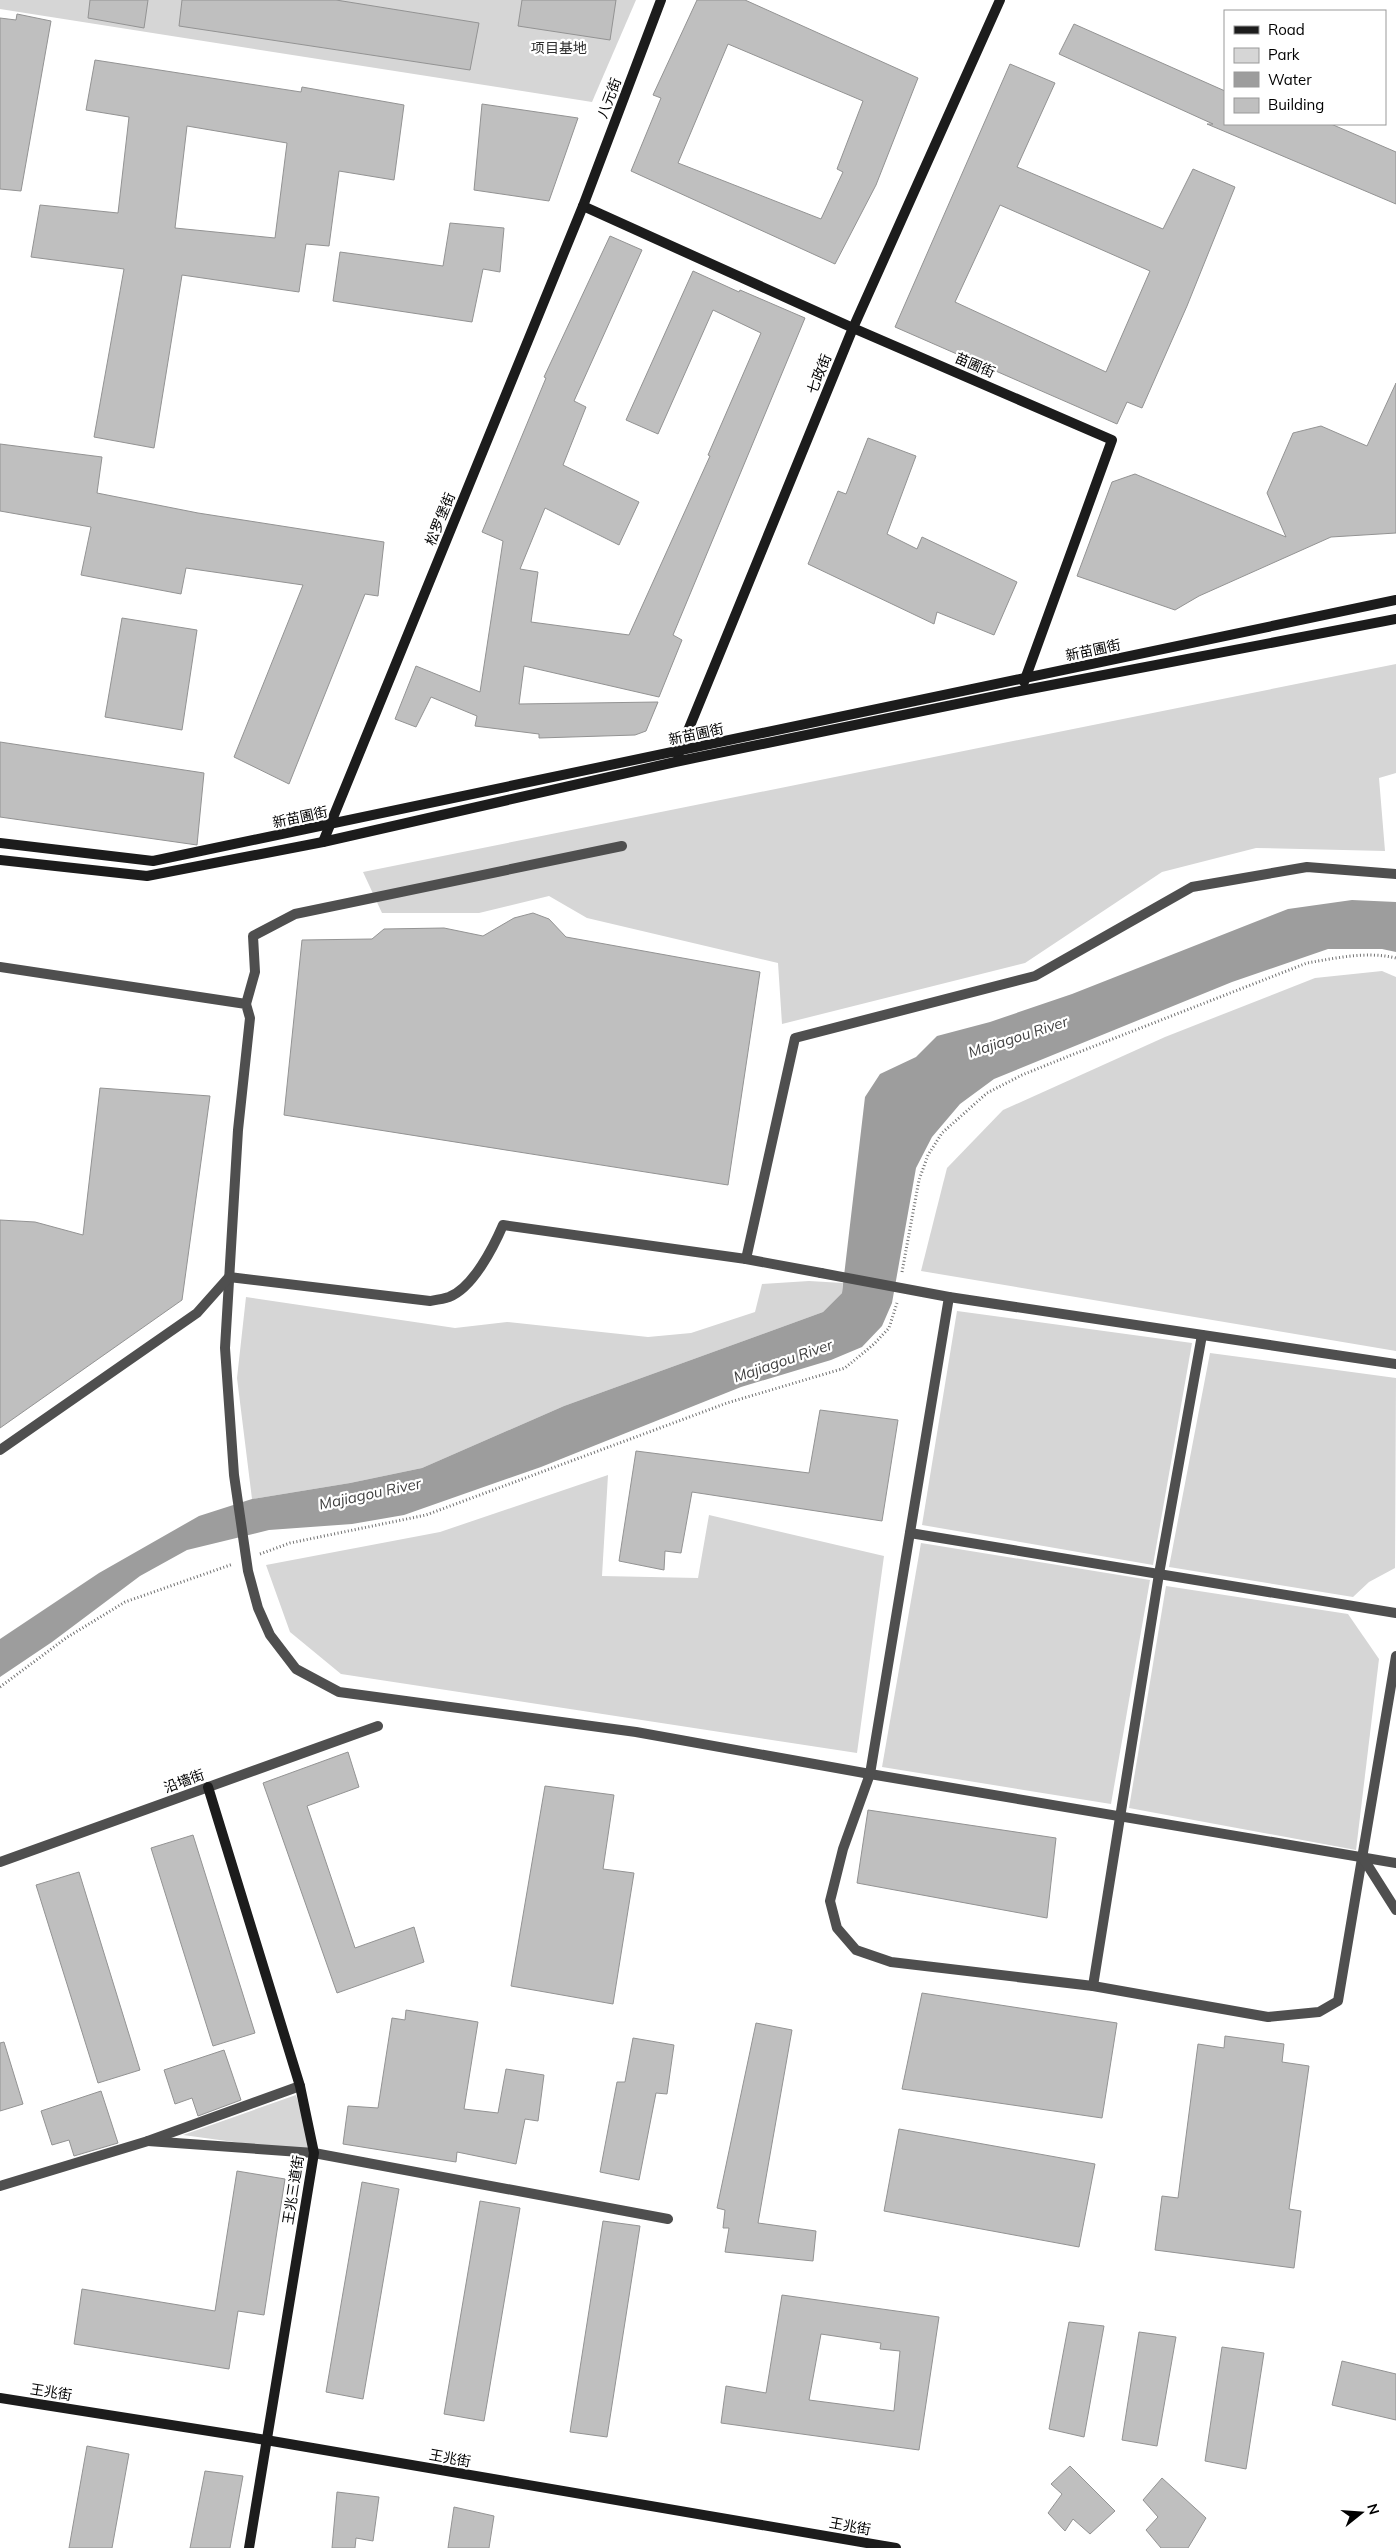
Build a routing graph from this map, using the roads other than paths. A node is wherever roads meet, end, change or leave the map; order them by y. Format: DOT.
graph roads {
  1 [pos="661,0"];
  2 [pos="1000,0"];
  3 [pos="583,206"];
  4 [pos="853,328"];
  5 [pos="1396,600"];
  6 [pos="1396,619"];
  7 [pos="1025,679"];
  8 [pos="1020,692"];
  9 [pos="680,751"];
  10 [pos="675,762"];
  11 [pos="330,824"];
  12 [pos="323,842"];
  13 [pos="0,843"];
  14 [pos="622,846"];
  15 [pos="0,860"];
  16 [pos="1396,874"];
  17 [pos="0,967"];
  18 [pos="246,1004"];
  19 [pos="746,1260"];
  20 [pos="229,1277"];
  21 [pos="949,1297"];
  22 [pos="1202,1336"];
  23 [pos="1396,1364"];
  24 [pos="0,1450"];
  25 [pos="910,1533"];
  26 [pos="1160,1574"];
  27 [pos="1396,1613"];
  28 [pos="1396,1656"];
  29 [pos="378,1726"];
  30 [pos="870,1774"];
  31 [pos="208,1787"];
  32 [pos="1120,1817"];
  33 [pos="1363,1858"];
  34 [pos="0,1862"];
  35 [pos="1396,1864"];
  36 [pos="1396,1910"];
  37 [pos="1093,1986"];
  38 [pos="300,2086"];
  39 [pos="148,2141"];
  40 [pos="314,2153"];
  41 [pos="0,2186"];
  42 [pos="668,2219"];
  43 [pos="0,2398"];
  44 [pos="266,2440"];
  45 [pos="249,2548"];
  46 [pos="896,2548"];
  1 -- 3 [label="main road, 八元街"];
  2 -- 4 [label="main road, 七政街"];
  3 -- 4 [label="main road, 苗圃街"];
  3 -- 11 [label="main road, 松罗堡街"];
  4 -- 7 [label="main road, 苗圃街"];
  4 -- 9 [label="main road, 七政街"];
  5 -- 7 [label="main road, 新苗圃街"];
  6 -- 8 [label="main road, 新苗圃街"];
  7 -- 8 [label="main road, 苗圃街"];
  7 -- 9 [label="main road, 新苗圃街"];
  8 -- 10 [label="main road, 新苗圃街"];
  9 -- 10 [label="main road, 七政街"];
  9 -- 11 [label="main road, 新苗圃街"];
  10 -- 12 [label="main road, 新苗圃街"];
  11 -- 12 [label="main road, 松罗堡街"];
  11 -- 13 [label="main road, 新苗圃街"];
  12 -- 15 [label="main road, 新苗圃街"];
  14 -- 18 [label="street"];
  16 -- 19 [label="street"];
  17 -- 18 [label="street"];
  18 -- 20 [label="street"];
  19 -- 20 [label="street"];
  19 -- 21 [label="street"];
  20 -- 24 [label="street"];
  20 -- 30 [label="street"];
  21 -- 22 [label="street"];
  21 -- 25 [label="street"];
  22 -- 23 [label="street"];
  22 -- 26 [label="street"];
  25 -- 26 [label="street"];
  25 -- 30 [label="street"];
  26 -- 27 [label="street"];
  26 -- 32 [label="street"];
  28 -- 33 [label="street"];
  29 -- 31 [label="street, 沿墙街"];
  30 -- 32 [label="street"];
  30 -- 37 [label="street"];
  31 -- 34 [label="street, 沿墙街"];
  31 -- 38 [label="main road, 王兆三道街"];
  32 -- 33 [label="street"];
  32 -- 37 [label="street"];
  33 -- 35 [label="street"];
  33 -- 36 [label="street"];
  33 -- 37 [label="street"];
  38 -- 39 [label="street"];
  38 -- 40 [label="main road, 王兆三道街"];
  39 -- 40 [label="street"];
  39 -- 41 [label="street"];
  40 -- 42 [label="street"];
  40 -- 44 [label="main road, 王兆三道街"];
  43 -- 44 [label="main road, 王兆街"];
  44 -- 45 [label="main road, 王兆三道街"];
  44 -- 46 [label="main road, 王兆街"];
}
